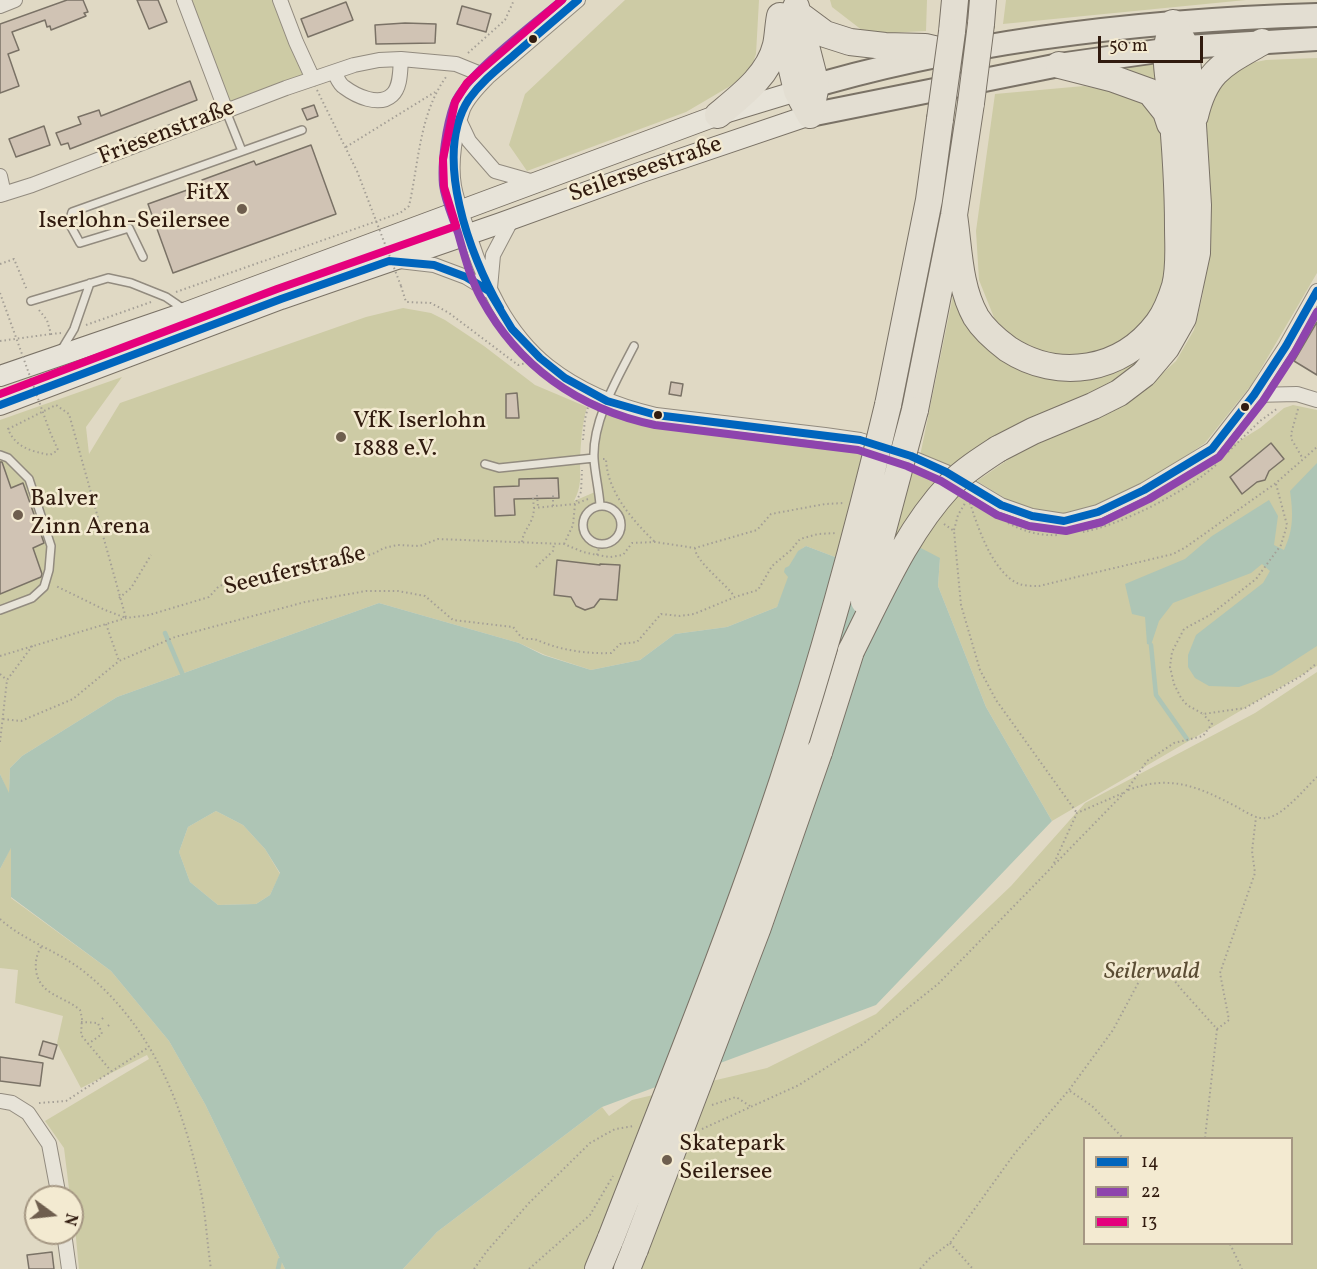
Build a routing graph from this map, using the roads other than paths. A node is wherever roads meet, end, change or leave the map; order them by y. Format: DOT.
graph roads {
  1 [pos="15,0"];
  2 [pos="184,0"];
  3 [pos="280,0"];
  4 [pos="578,0"];
  5 [pos="956,0"];
  6 [pos="0,6"];
  7 [pos="787,8"];
  8 [pos="982,12"];
  9 [pos="1317,15"];
  10 [pos="1173,23"];
  11 [pos="1317,39"];
  12 [pos="951,42"];
  13 [pos="1262,42"];
  14 [pos="1176,49"];
  15 [pos="401,59"];
  16 [pos="1059,65"];
  17 [pos="334,72"];
  18 [pos="488,77"];
  19 [pos="313,79"];
  20 [pos="807,88"];
  21 [pos="226,111"];
  22 [pos="718,115"];
  23 [pos="810,115"];
  24 [pos="460,122"];
  25 [pos="1193,125"];
  26 [pos="302,130"];
  27 [pos="1175,145"];
  28 [pos="242,151"];
  29 [pos="0,176"];
  30 [pos="534,182"];
  31 [pos="2,194"];
  32 [pos="461,210"];
  33 [pos="954,215"];
  34 [pos="512,219"];
  35 [pos="469,233"];
  36 [pos="143,257"];
  37 [pos="389,261"];
  38 [pos="90,283"];
  39 [pos="489,291"];
  40 [pos="1317,291"];
  41 [pos="31,301"];
  42 [pos="187,312"];
  43 [pos="634,346"];
  44 [pos="58,356"];
  45 [pos="0,376"];
  46 [pos="1254,394"];
  47 [pos="1317,400"];
  48 [pos="607,401"];
  49 [pos="0,405"];
  50 [pos="0,455"];
  51 [pos="594,458"];
  52 [pos="485,464"];
  53 [pos="600,505"];
  54 [pos="0,610"];
  55 [pos="851,651"];
  56 [pos="0,1101"];
  57 [pos="57,1185"];
  58 [pos="66,1245"];
  59 [pos="631,1259"];
  60 [pos="69,1269"];
  61 [pos="598,1269"];
  1 -- 6 [label="street"];
  2 -- 21 [label="street"];
  3 -- 19 [label="street"];
  4 -- 18 [label="street"];
  5 -- 12 [label="highway"];
  7 -- 12 [label="highway"];
  7 -- 20 [label="highway"];
  7 -- 22 [label="highway"];
  8 -- 33 [label="highway, bridge"];
  9 -- 10 [label="main road, Seilerseestraße"];
  10 -- 12 [label="main road, Seilerseestraße"];
  10 -- 14 [label="highway"];
  11 -- 13 [label="main road, Seilerseestraße"];
  12 -- 20 [label="main road, Seilerseestraße"];
  12 -- 61 [label="highway, bridge"];
  13 -- 14 [label="main road, Seilerseestraße"];
  13 -- 25 [label="highway"];
  14 -- 16 [label="main road, Seilerseestraße"];
  14 -- 25 [label="highway"];
  14 -- 27 [label="highway"];
  15 -- 17 [label="street, Friesenstraße"];
  15 -- 17 [label="street"];
  15 -- 18 [label="street, Friesenstraße"];
  16 -- 23 [label="main road, Seilerseestraße"];
  16 -- 27 [label="highway"];
  17 -- 19 [label="street, Friesenstraße"];
  18 -- 24 [label="street"];
  19 -- 21 [label="street, Friesenstraße"];
  20 -- 22 [label="main road, Seilerseestraße"];
  20 -- 23 [label="highway"];
  21 -- 28 [label="lane"];
  21 -- 31 [label="street, Friesenstraße"];
  22 -- 30 [label="main road, Seilerseestraße"];
  23 -- 34 [label="main road, Seilerseestraße"];
  24 -- 30 [label="street"];
  24 -- 32 [label="street"];
  25 -- 55 [label="highway, bridge"];
  26 -- 28 [label="lane"];
  27 -- 33 [label="highway"];
  28 -- 36 [label="lane"];
  29 -- 31 [label="street"];
  30 -- 32 [label="main road, Seilerseestraße"];
  32 -- 35 [label="street"];
  32 -- 42 [label="main road, Seilerseestraße"];
  33 -- 55 [label="highway, bridge"];
  34 -- 35 [label="main road, Seilerseestraße"];
  34 -- 39 [label="street"];
  35 -- 37 [label="main road, Seilerseestraße"];
  35 -- 39 [label="street"];
  37 -- 39 [label="street"];
  37 -- 49 [label="main road, Seilerseestraße"];
  38 -- 41 [label="lane"];
  38 -- 42 [label="lane"];
  38 -- 44 [label="lane"];
  39 -- 48 [label="street"];
  40 -- 46 [label="street"];
  42 -- 44 [label="main road, Seilerseestraße"];
  43 -- 48 [label="lane"];
  44 -- 45 [label="main road, Seilerseestraße"];
  46 -- 47 [label="street"];
  46 -- 48 [label="street"];
  48 -- 51 [label="lane"];
  50 -- 54 [label="lane"];
  51 -- 52 [label="lane"];
  51 -- 53 [label="lane"];
  53 -- 53 [label="lane"];
  55 -- 59 [label="highway, bridge"];
  56 -- 57 [label="street"];
  58 -- 60 [label="street"];
}
